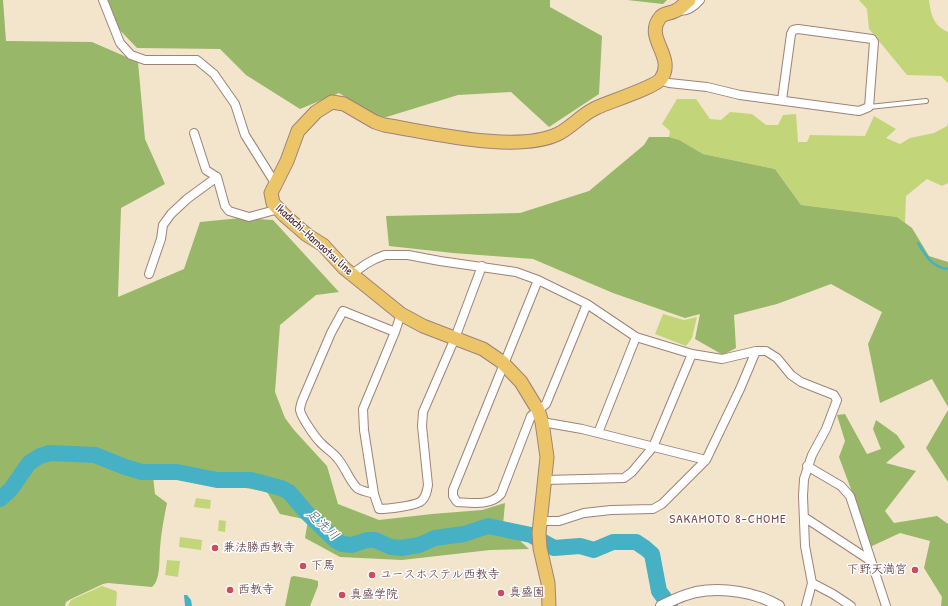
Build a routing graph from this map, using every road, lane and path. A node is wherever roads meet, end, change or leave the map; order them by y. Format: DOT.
graph roads {
  1 [pos="103,0"];
  2 [pos="689,0"];
  3 [pos="700,0"];
  4 [pos="675,11"];
  5 [pos="660,80"];
  6 [pos="782,100"];
  7 [pos="926,101"];
  8 [pos="868,107"];
  9 [pos="194,133"];
  10 [pos="217,177"];
  11 [pos="275,183"];
  12 [pos="279,209"];
  13 [pos="482,266"];
  14 [pos="149,274"];
  15 [pos="352,274"];
  16 [pos="538,280"];
  17 [pos="587,304"];
  18 [pos="401,314"];
  19 [pos="395,332"];
  20 [pos="636,337"];
  21 [pos="455,338"];
  22 [pos="756,351"];
  23 [pos="692,354"];
  24 [pos="505,364"];
  25 [pos="540,416"];
  26 [pos="598,433"];
  27 [pos="653,447"];
  28 [pos="706,460"];
  29 [pos="807,466"];
  30 [pos="545,480"];
  31 [pos="374,494"];
  32 [pos="804,517"];
  33 [pos="540,527"];
  34 [pos="871,561"];
  35 [pos="812,583"];
  36 [pos="549,606"];
  37 [pos="662,606"];
  38 [pos="779,606"];
  39 [pos="806,606"];
  40 [pos="851,606"];
  41 [pos="886,606"];
  1 -- 11 [label="street"];
  2 -- 4 [label="main road"];
  3 -- 4 [label="street"];
  4 -- 5 [label="main road"];
  5 -- 6 [label="street"];
  5 -- 11 [label="main road, Ikadachi-Hamaotsu line"];
  6 -- 8 [label="street"];
  6 -- 8 [label="street"];
  7 -- 8 [label="lane"];
  9 -- 10 [label="street"];
  10 -- 12 [label="street"];
  10 -- 14 [label="street"];
  11 -- 12 [label="main road, Ikadachi-Hamaotsu line"];
  12 -- 15 [label="main road, Ikadachi-Hamaotsu line"];
  13 -- 15 [label="street"];
  13 -- 16 [label="street"];
  13 -- 21 [label="street"];
  15 -- 18 [label="main road, Ikadachi-Hamaotsu line"];
  16 -- 17 [label="street"];
  16 -- 24 [label="street"];
  17 -- 20 [label="street"];
  17 -- 25 [label="street"];
  18 -- 19 [label="street"];
  18 -- 21 [label="main road, Ikadachi-Hamaotsu line"];
  19 -- 31 [label="street"];
  19 -- 31 [label="street"];
  20 -- 23 [label="street"];
  20 -- 26 [label="street"];
  21 -- 24 [label="main road, Ikadachi-Hamaotsu line"];
  21 -- 31 [label="street"];
  22 -- 23 [label="street"];
  22 -- 28 [label="street"];
  22 -- 29 [label="street"];
  23 -- 27 [label="street"];
  24 -- 25 [label="main road, Ikadachi-Hamaotsu line"];
  24 -- 25 [label="street"];
  25 -- 26 [label="street"];
  25 -- 30 [label="main road, Ikadachi-Hamaotsu line"];
  26 -- 27 [label="street"];
  27 -- 28 [label="street"];
  27 -- 30 [label="street"];
  28 -- 33 [label="street"];
  29 -- 32 [label="street"];
  29 -- 34 [label="street"];
  30 -- 33 [label="main road, Ikadachi-Hamaotsu line"];
  32 -- 34 [label="street"];
  32 -- 35 [label="street"];
  33 -- 36 [label="main road, Ikadachi-Hamaotsu line"];
  34 -- 41 [label="street"];
  35 -- 39 [label="street"];
  35 -- 40 [label="street"];
  37 -- 38 [label="street"];
}
